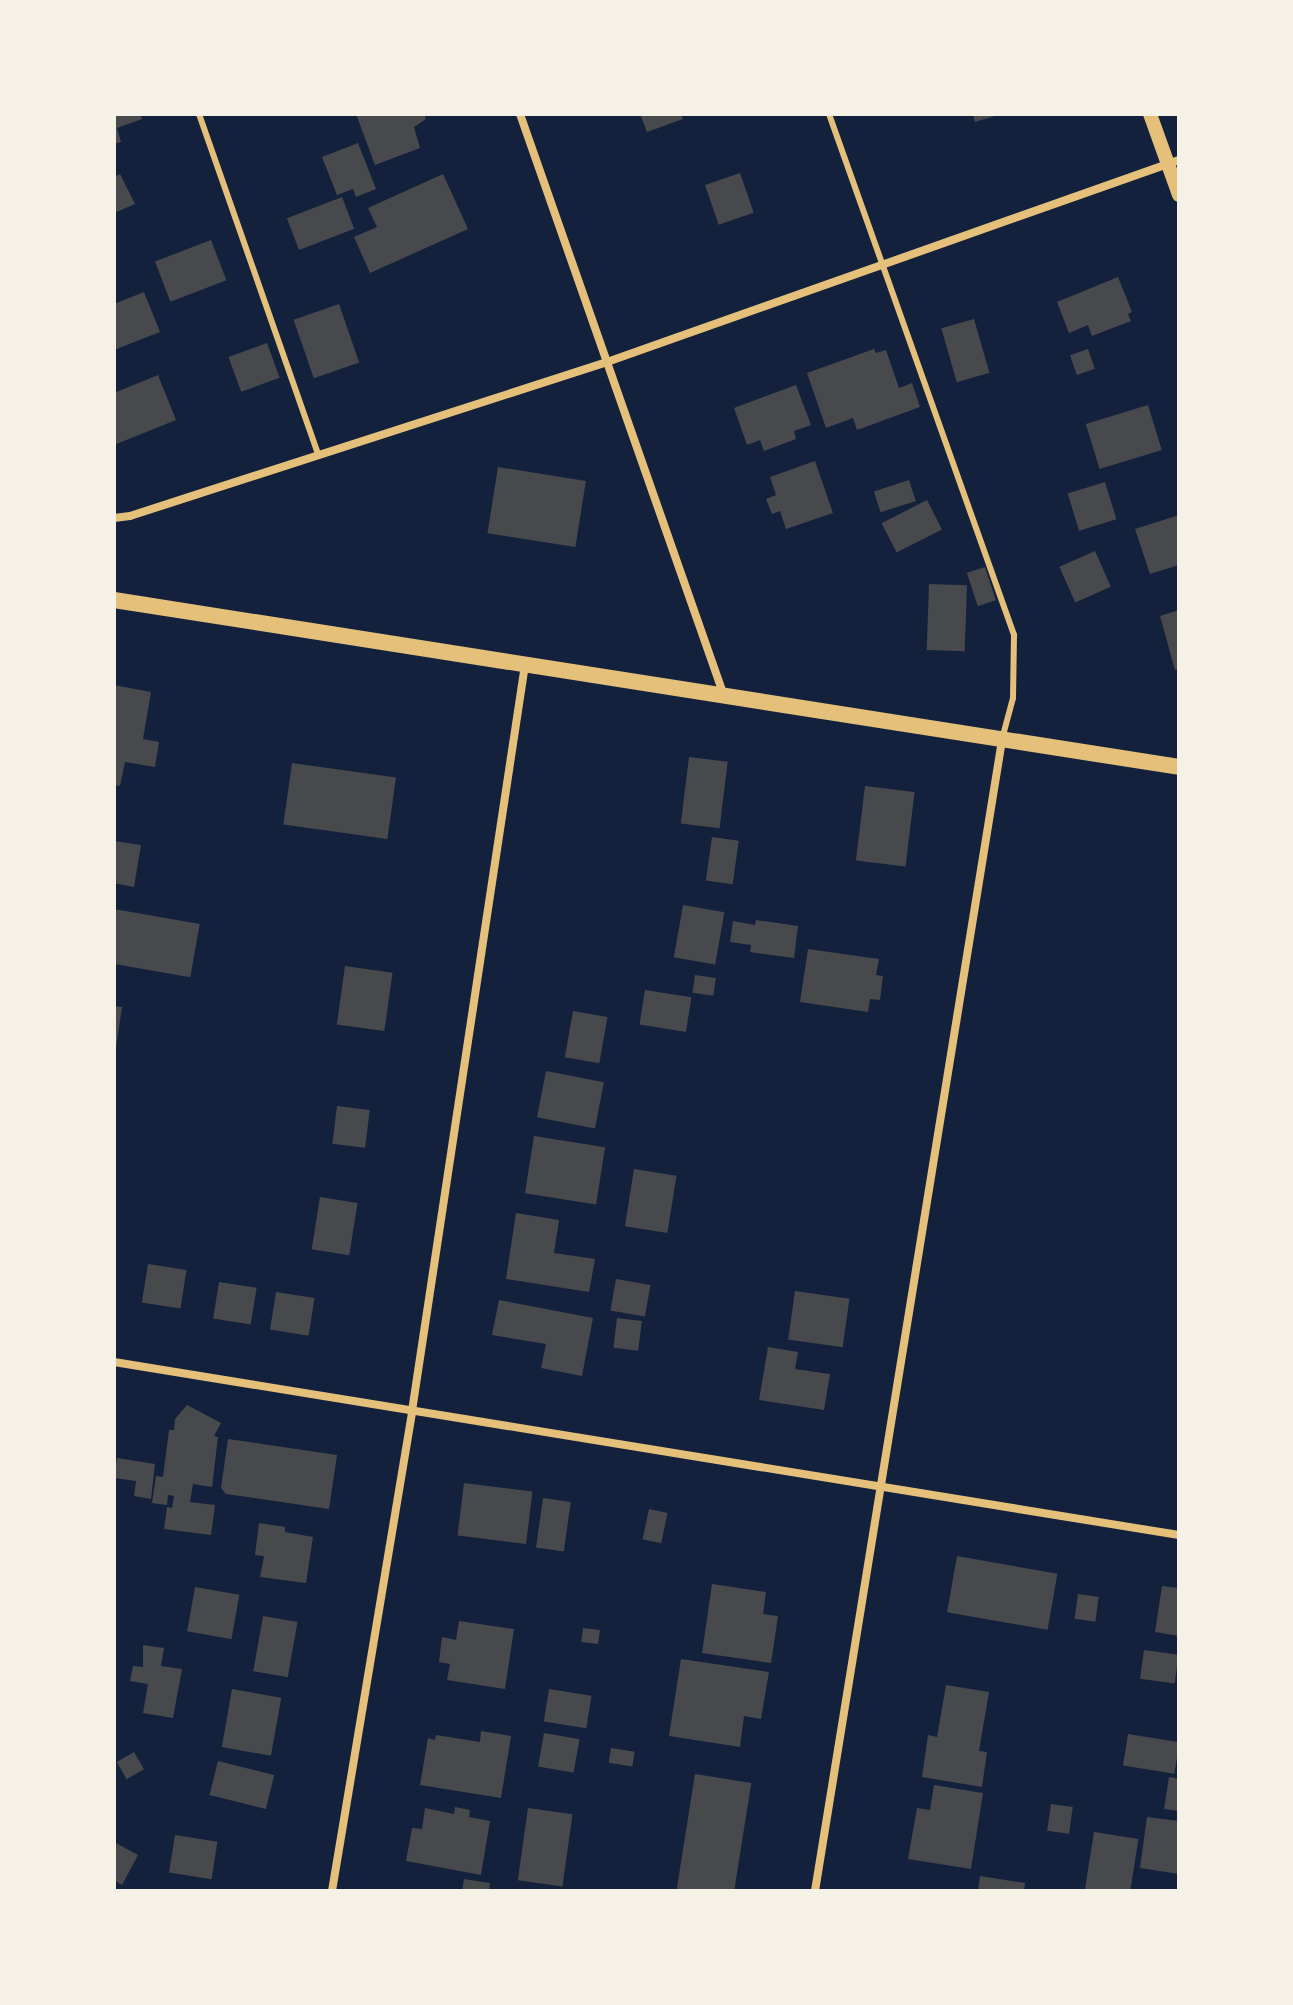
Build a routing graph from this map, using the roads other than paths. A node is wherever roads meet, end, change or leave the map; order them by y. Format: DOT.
graph roads {
  1 [pos="199,114"];
  2 [pos="520,114"];
  3 [pos="829,114"];
  4 [pos="1150,114"];
  5 [pos="1174,162"];
  6 [pos="1179,195"];
  7 [pos="881,266"];
  8 [pos="607,362"];
  9 [pos="319,456"];
  10 [pos="114,518"];
  11 [pos="114,600"];
  12 [pos="525,664"];
  13 [pos="724,697"];
  14 [pos="1002,740"];
  15 [pos="1179,767"];
  16 [pos="114,1362"];
  17 [pos="412,1411"];
  18 [pos="879,1487"];
  19 [pos="1179,1535"];
  20 [pos="332,1891"];
  21 [pos="815,1891"];
  1 -- 9 [label="lane"];
  2 -- 8 [label="street"];
  3 -- 7 [label="lane"];
  4 -- 5 [label="street"];
  5 -- 6 [label="street"];
  5 -- 7 [label="street"];
  7 -- 8 [label="street"];
  7 -- 14 [label="lane"];
  8 -- 9 [label="street"];
  8 -- 13 [label="street"];
  9 -- 10 [label="street"];
  11 -- 12 [label="main road"];
  12 -- 13 [label="main road"];
  12 -- 17 [label="street"];
  13 -- 14 [label="main road"];
  14 -- 15 [label="main road"];
  14 -- 18 [label="street"];
  16 -- 17 [label="street"];
  17 -- 18 [label="street"];
  17 -- 20 [label="street"];
  18 -- 19 [label="street"];
  18 -- 21 [label="street"];
}
